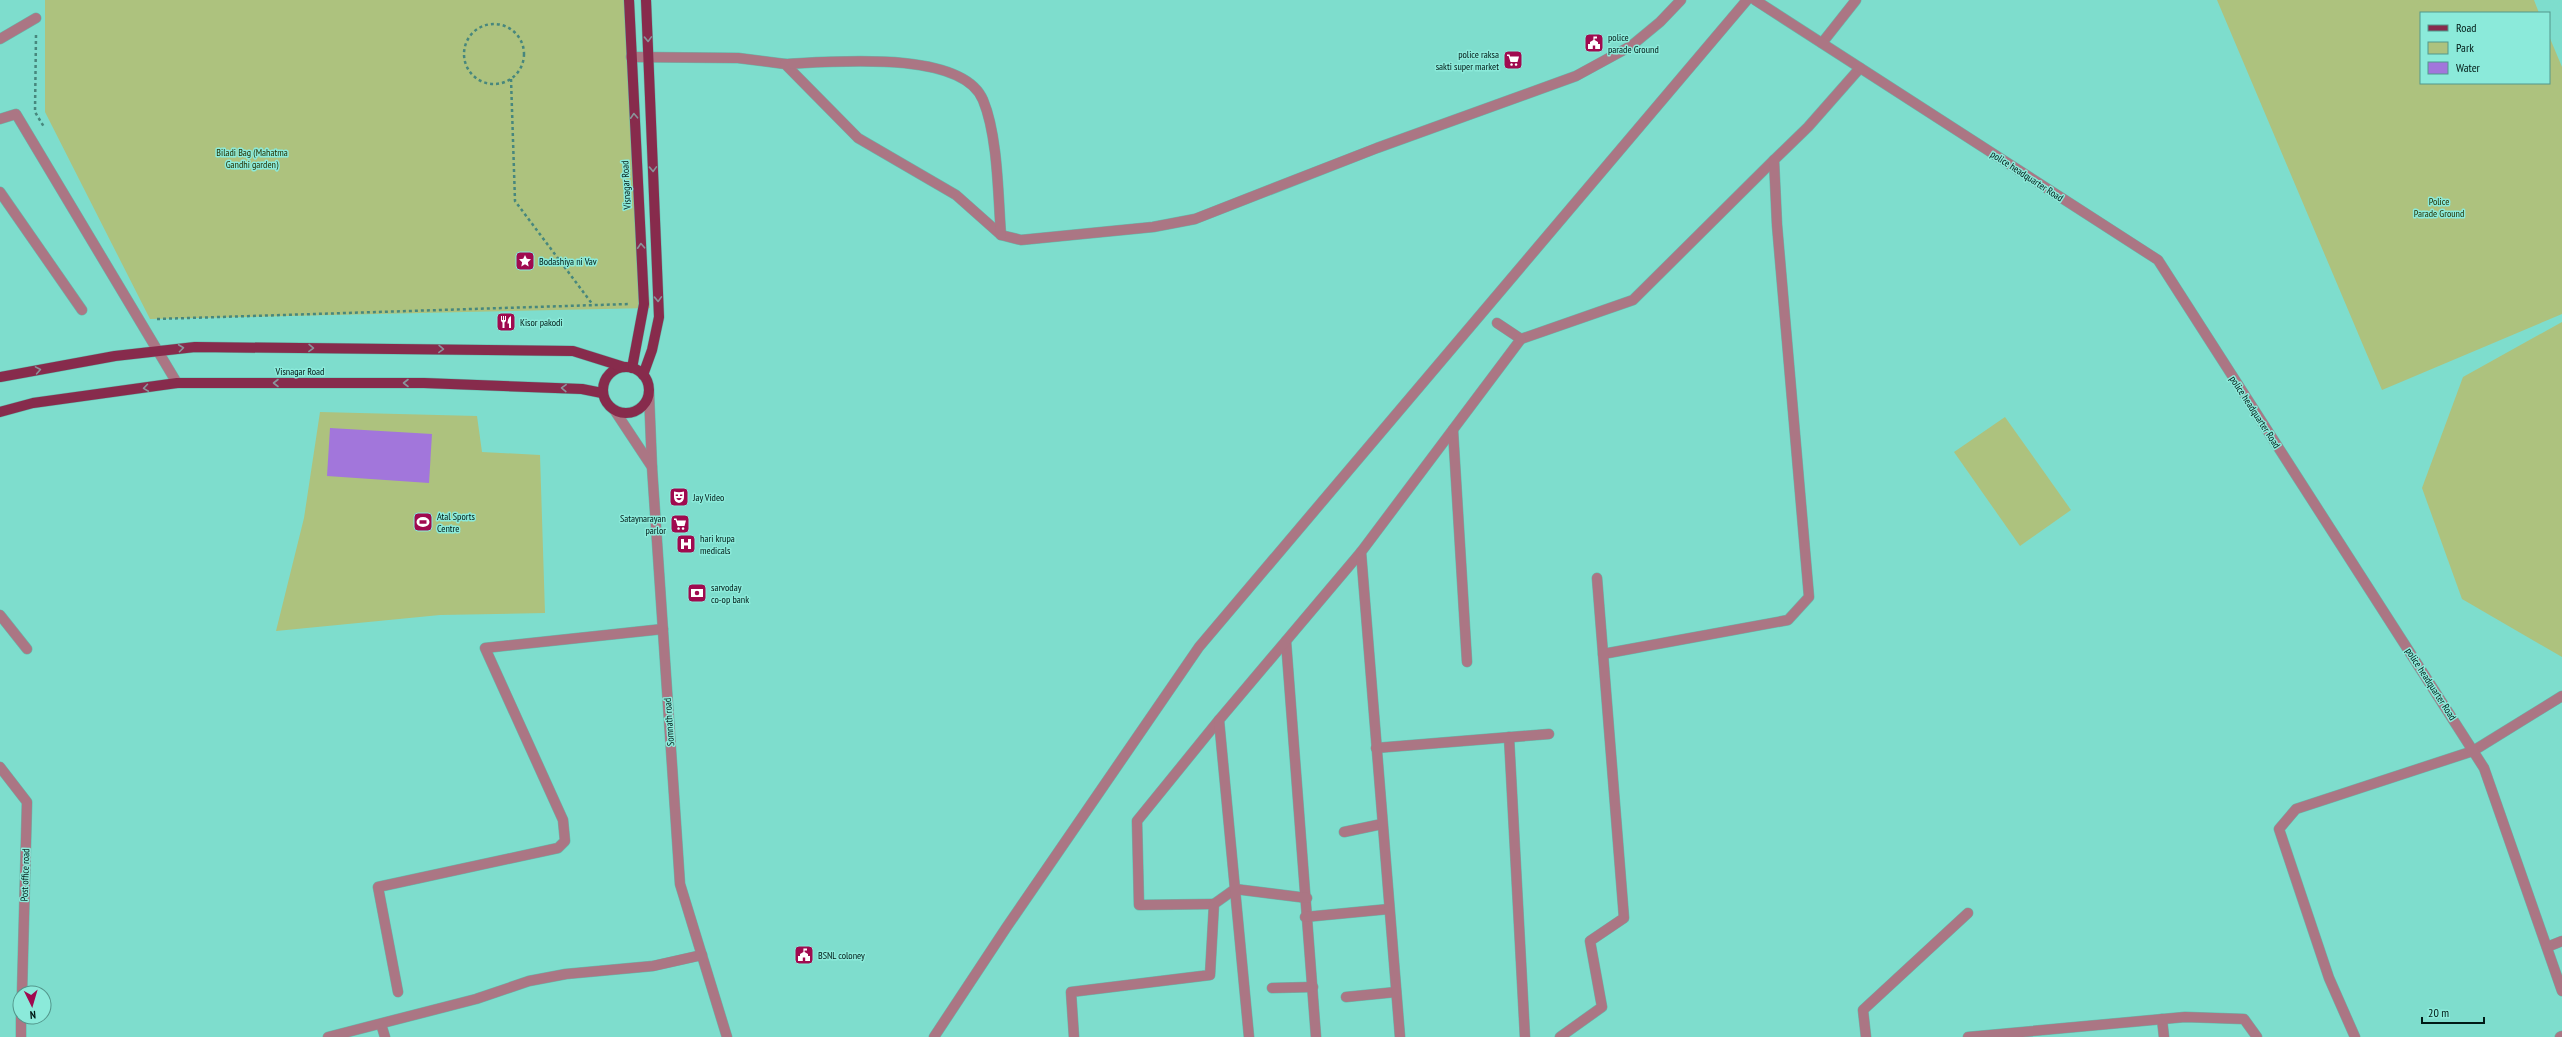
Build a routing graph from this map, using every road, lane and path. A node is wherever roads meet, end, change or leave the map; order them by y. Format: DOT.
graph roads {
  1 [pos="629,0"];
  2 [pos="646,0"];
  3 [pos="1681,0"];
  4 [pos="1747,0"];
  5 [pos="1755,0"];
  6 [pos="1856,0"];
  7 [pos="36,18"];
  8 [pos="0,39"];
  9 [pos="1822,43"];
  10 [pos="631,57"];
  11 [pos="648,57"];
  12 [pos="785,64"];
  13 [pos="1860,68"];
  14 [pos="511,79"];
  15 [pos="0,119"];
  16 [pos="47,132"];
  17 [pos="1774,160"];
  18 [pos="0,192"];
  19 [pos="1001,235"];
  20 [pos="644,304"];
  21 [pos="593,305"];
  22 [pos="82,310"];
  23 [pos="150,319"];
  24 [pos="1496,323"];
  25 [pos="1521,339"];
  26 [pos="157,351"];
  27 [pos="628,367"];
  28 [pos="643,374"];
  29 [pos="0,377"];
  30 [pos="177,384"];
  31 [pos="602,393"];
  32 [pos="649,393"];
  33 [pos="615,411"];
  34 [pos="0,412"];
  35 [pos="1453,430"];
  36 [pos="652,467"];
  37 [pos="1361,552"];
  38 [pos="1597,578"];
  39 [pos="0,615"];
  40 [pos="663,629"];
  41 [pos="1286,641"];
  42 [pos="27,649"];
  43 [pos="1603,654"];
  44 [pos="1467,662"];
  45 [pos="2562,696"];
  46 [pos="1219,720"];
  47 [pos="1549,734"];
  48 [pos="1509,737"];
  49 [pos="1376,748"];
  50 [pos="2473,751"];
  51 [pos="0,767"];
  52 [pos="1382,824"];
  53 [pos="1344,832"];
  54 [pos="1235,889"];
  55 [pos="1307,898"];
  56 [pos="1214,904"];
  57 [pos="1390,909"];
  58 [pos="1968,913"];
  59 [pos="1305,917"];
  60 [pos="2562,941"];
  61 [pos="2547,947"];
  62 [pos="702,955"];
  63 [pos="22,985"];
  64 [pos="1313,987"];
  65 [pos="1272,988"];
  66 [pos="2562,991"];
  67 [pos="398,992"];
  68 [pos="1396,992"];
  69 [pos="1346,997"];
  70 [pos="2162,1019"];
  71 [pos="381,1024"];
  72 [pos="21,1025"];
  73 [pos="21,1037"];
  74 [pos="328,1037"];
  75 [pos="385,1037"];
  76 [pos="727,1037"];
  77 [pos="934,1037"];
  78 [pos="1074,1037"];
  79 [pos="1249,1037"];
  80 [pos="1316,1037"];
  81 [pos="1400,1037"];
  82 [pos="1525,1037"];
  83 [pos="1560,1037"];
  84 [pos="1866,1037"];
  85 [pos="1968,1037"];
  86 [pos="2164,1037"];
  87 [pos="2257,1037"];
  88 [pos="2356,1037"];
  1 -- 10 [label="main road, Visnagar Road"];
  2 -- 11 [label="main road, one-way"];
  3 -- 19 [label="street"];
  4 -- 77 [label="street"];
  5 -- 9 [label="street, police headquarter Road"];
  6 -- 9 [label="street"];
  7 -- 8 [label="street"];
  7 -- 16 [label="path"];
  9 -- 13 [label="street, police headquarter Road"];
  10 -- 11 [label="street"];
  20 -- 10 [label="main road, Visnagar Road, one-way"];
  11 -- 12 [label="street"];
  11 -- 28 [label="main road, one-way"];
  12 -- 19 [label="street"];
  12 -- 19 [label="street"];
  13 -- 17 [label="street"];
  13 -- 50 [label="street, police headquarter Road"];
  14 -- 14 [label="path"];
  14 -- 21 [label="path"];
  15 -- 26 [label="street"];
  17 -- 25 [label="street"];
  17 -- 43 [label="street"];
  18 -- 22 [label="street"];
  20 -- 21 [label="path"];
  20 -- 27 [label="main road, Visnagar Road"];
  21 -- 23 [label="path"];
  24 -- 25 [label="street"];
  25 -- 35 [label="street"];
  26 -- 27 [label="main road, one-way"];
  29 -- 26 [label="main road, one-way"];
  26 -- 30 [label="street"];
  27 -- 28 [label="main road"];
  27 -- 31 [label="main road"];
  28 -- 32 [label="main road"];
  31 -- 30 [label="main road, Visnagar Road, one-way"];
  30 -- 34 [label="main road, Visnagar Road, one-way"];
  31 -- 33 [label="main road"];
  32 -- 33 [label="main road"];
  32 -- 36 [label="street"];
  33 -- 36 [label="street, Somnath road"];
  35 -- 37 [label="street"];
  35 -- 44 [label="street"];
  36 -- 40 [label="street, Somnath road"];
  37 -- 41 [label="street"];
  37 -- 49 [label="street"];
  38 -- 43 [label="street"];
  39 -- 42 [label="street"];
  40 -- 62 [label="street, Somnath road"];
  40 -- 67 [label="street"];
  41 -- 46 [label="street"];
  41 -- 55 [label="street"];
  43 -- 83 [label="street"];
  45 -- 50 [label="street"];
  46 -- 54 [label="street"];
  46 -- 56 [label="street"];
  47 -- 48 [label="street"];
  48 -- 49 [label="street"];
  48 -- 82 [label="street"];
  49 -- 52 [label="street"];
  50 -- 61 [label="street, police headquarter Road"];
  50 -- 88 [label="street"];
  51 -- 63 [label="street, Post office road"];
  52 -- 53 [label="street"];
  52 -- 57 [label="street"];
  54 -- 55 [label="street"];
  54 -- 56 [label="street"];
  54 -- 79 [label="street"];
  55 -- 59 [label="street"];
  56 -- 78 [label="street"];
  57 -- 59 [label="street"];
  57 -- 68 [label="street"];
  58 -- 84 [label="street"];
  59 -- 64 [label="street"];
  60 -- 61 [label="street"];
  61 -- 66 [label="street, police headquarter Road"];
  62 -- 71 [label="street"];
  62 -- 76 [label="street, Somnath road"];
  64 -- 65 [label="street"];
  64 -- 80 [label="street"];
  68 -- 69 [label="street"];
  68 -- 81 [label="street"];
  70 -- 85 [label="street"];
  70 -- 86 [label="street"];
  70 -- 87 [label="street"];
  71 -- 74 [label="street"];
  71 -- 75 [label="street"];
  72 -- 73 [label="street"];
}
